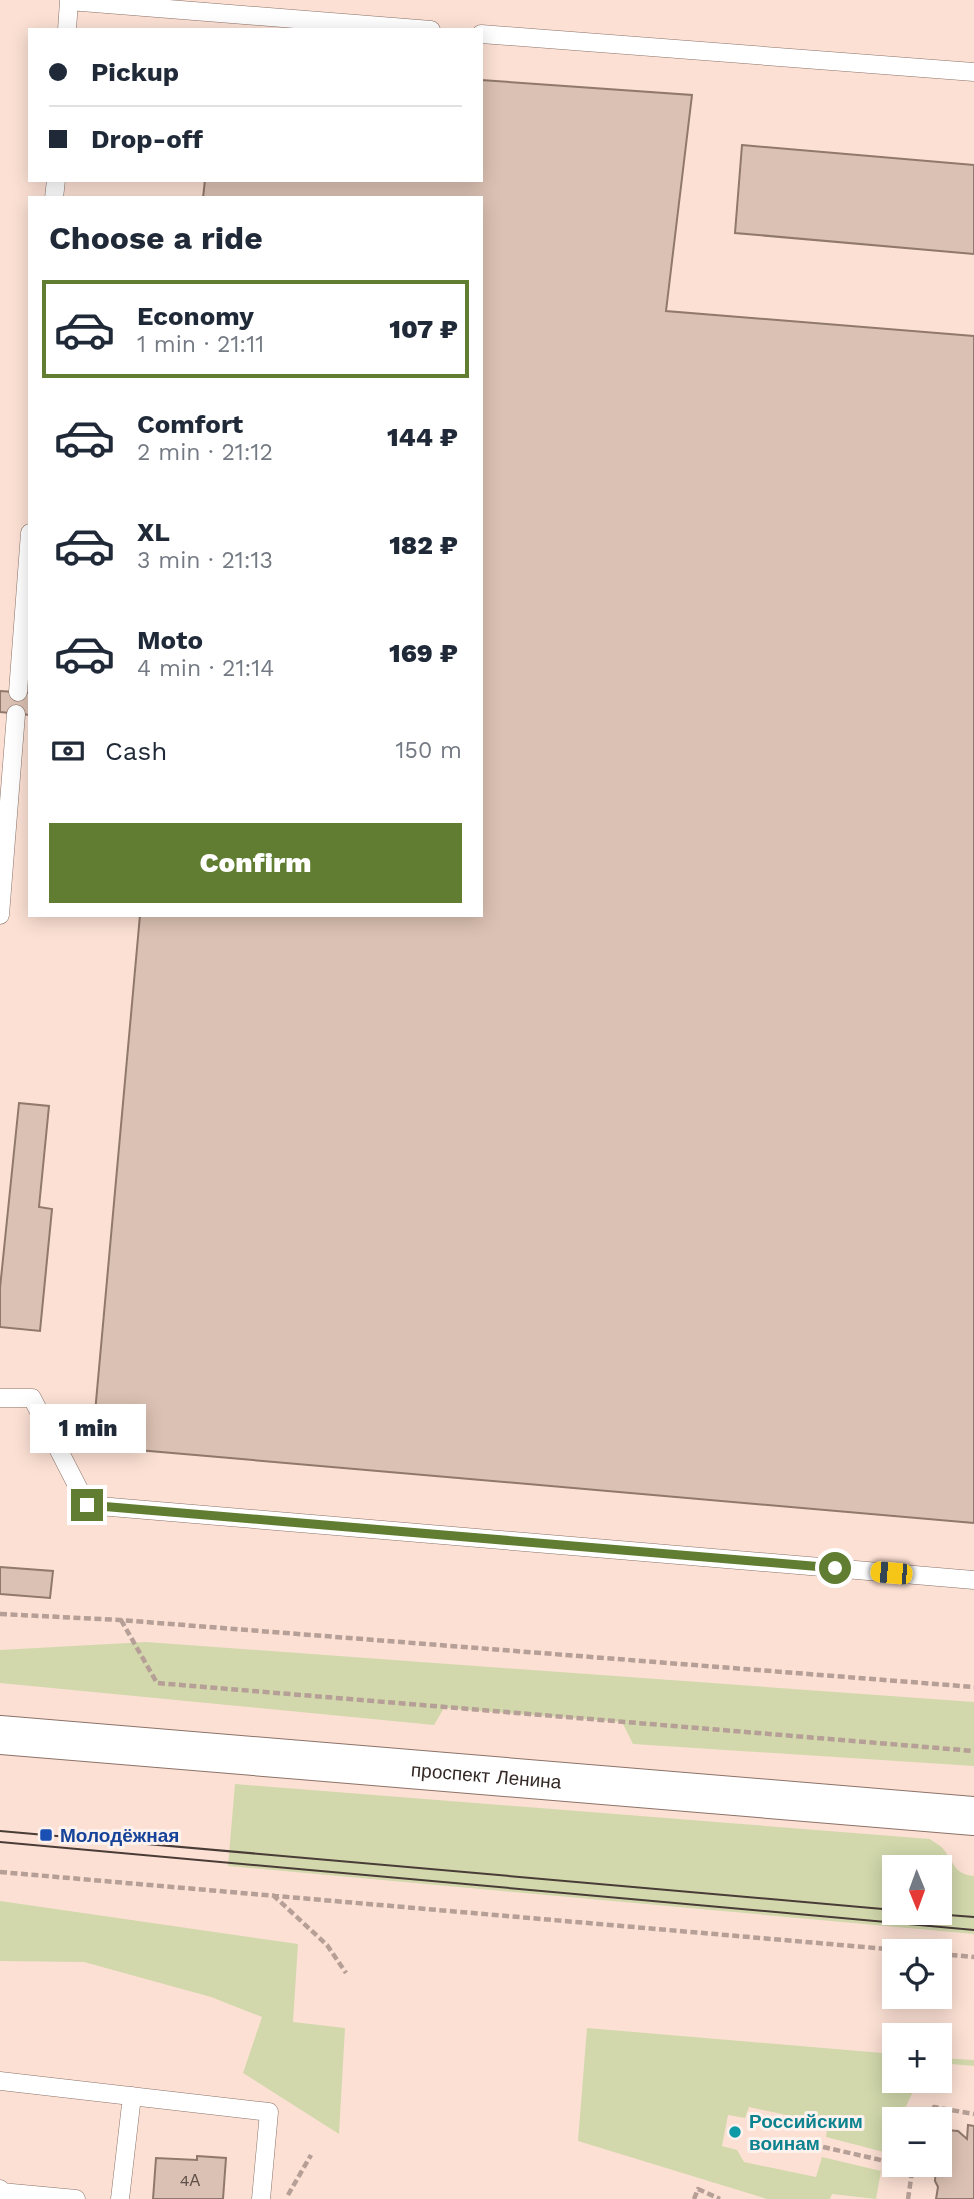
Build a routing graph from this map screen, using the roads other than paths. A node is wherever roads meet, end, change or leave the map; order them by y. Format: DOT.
graph roads {
  1 [pos="62,1"];
  2 [pos="66,28"];
  3 [pos="406,28"];
  4 [pos="483,34"];
  5 [pos="974,72"];
  6 [pos="28,560"];
  7 [pos="18,692"];
  8 [pos="16,714"];
  9 [pos="0,915"];
  10 [pos="0,925"];
  11 [pos="0,1398"];
  12 [pos="974,1580"];
  13 [pos="0,1735"];
  14 [pos="974,1816"];
  15 [pos="0,2081"];
  16 [pos="132,2096"];
  17 [pos="0,2189"];
  18 [pos="76,2199"];
  19 [pos="120,2199"];
  20 [pos="261,2199"];
  1 -- 2 [label="lane"];
  1 -- 3 [label="lane"];
  4 -- 5 [label="lane"];
  6 -- 7 [label="lane"];
  8 -- 9 [label="lane"];
  9 -- 10 [label="lane"];
  11 -- 12 [label="lane"];
  13 -- 14 [label="main road, проспект Ленина"];
  15 -- 16 [label="lane"];
  16 -- 19 [label="lane"];
  16 -- 20 [label="lane"];
  17 -- 18 [label="lane"];
}
